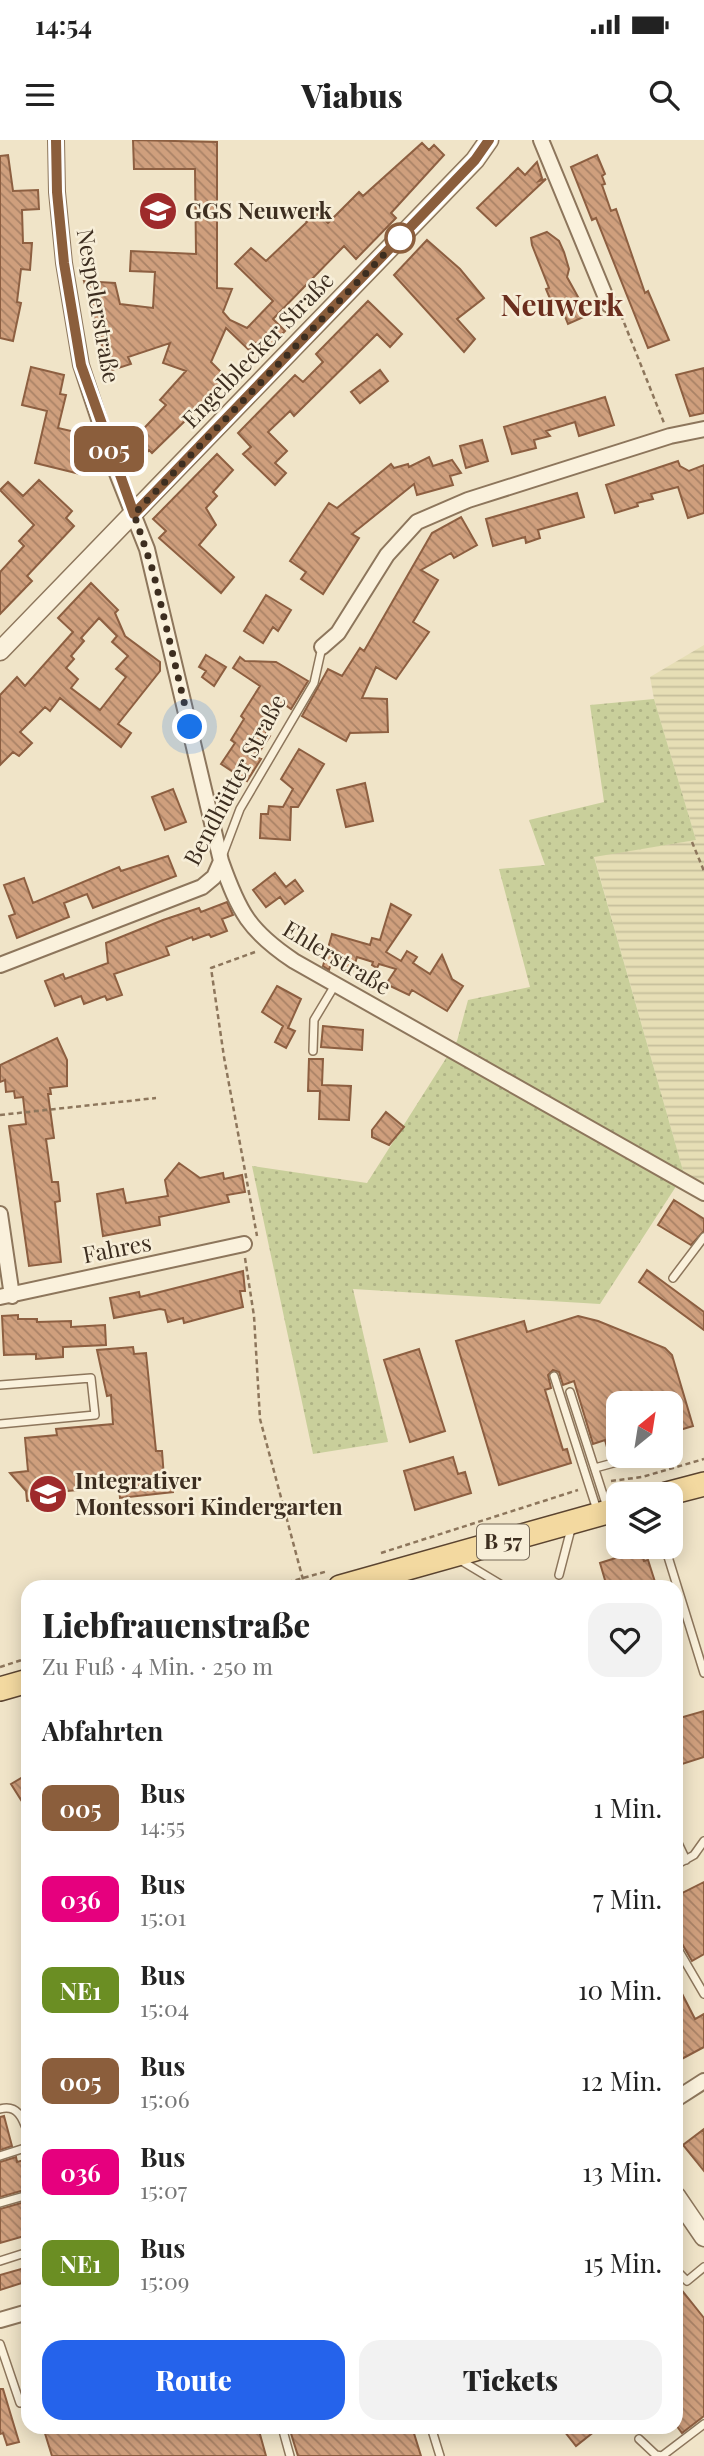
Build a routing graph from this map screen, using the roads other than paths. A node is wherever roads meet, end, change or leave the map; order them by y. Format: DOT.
graph roads {
  1 [pos="56,140"];
  2 [pos="489,140"];
  3 [pos="541,140"];
  4 [pos="609,305"];
  5 [pos="704,429"];
  6 [pos="134,514"];
  7 [pos="321,647"];
  8 [pos="0,651"];
  9 [pos="221,861"];
  10 [pos="0,965"];
  11 [pos="335,985"];
  12 [pos="313,1051"];
  13 [pos="704,1193"];
  14 [pos="0,1214"];
  15 [pos="704,1237"];
  16 [pos="244,1244"];
  17 [pos="673,1278"];
  18 [pos="6,1296"];
  19 [pos="554,1376"];
  20 [pos="0,1385"];
  21 [pos="570,1392"];
  22 [pos="0,1424"];
  23 [pos="606,1465"];
  24 [pos="595,1468"];
  25 [pos="704,1483"];
  26 [pos="683,1489"];
  27 [pos="606,1504"];
  28 [pos="606,1509"];
  29 [pos="606,1512"];
  30 [pos="572,1522"];
  31 [pos="453,1556"];
  32 [pos="669,1559"];
  33 [pos="559,1575"];
  34 [pos="337,1578"];
  35 [pos="388,1580"];
  36 [pos="493,1580"];
  37 [pos="675,1580"];
  38 [pos="683,1605"];
  39 [pos="704,1672"];
  40 [pos="21,1683"];
  41 [pos="0,1689"];
  42 [pos="704,1841"];
  43 [pos="683,1854"];
  44 [pos="686,1860"];
  45 [pos="683,1862"];
  46 [pos="683,1958"];
  47 [pos="704,1994"];
  48 [pos="704,2081"];
  49 [pos="683,2094"];
  50 [pos="0,2109"];
  51 [pos="21,2120"];
  52 [pos="21,2149"];
  53 [pos="0,2156"];
  54 [pos="21,2197"];
  55 [pos="0,2203"];
  56 [pos="683,2206"];
  57 [pos="704,2237"];
  58 [pos="21,2254"];
  59 [pos="0,2261"];
  60 [pos="704,2267"];
  61 [pos="683,2277"];
  62 [pos="21,2314"];
  63 [pos="0,2320"];
  64 [pos="0,2344"];
  65 [pos="20,2403"];
  66 [pos="704,2424"];
  67 [pos="284,2434"];
  68 [pos="433,2434"];
  69 [pos="639,2439"];
  70 [pos="290,2456"];
  71 [pos="440,2456"];
  1 -- 6 [label="street, Nespelerstraße"];
  2 -- 6 [label="street, Engelblecker Straße"];
  3 -- 4 [label="street"];
  5 -- 7 [label="street, Bendhütter Straße"];
  6 -- 8 [label="street, Engelblecker Straße"];
  6 -- 9 [label="street, Ehlerstraße"];
  7 -- 9 [label="lane, Bendhütter Straße"];
  9 -- 10 [label="street, Bendhütter Straße"];
  9 -- 11 [label="street, Ehlerstraße"];
  11 -- 12 [label="lane"];
  11 -- 13 [label="street, Ehlerstraße"];
  14 -- 18 [label="street"];
  15 -- 17 [label="lane"];
  16 -- 18 [label="street, Fahres"];
  19 -- 28 [label="lane"];
  20 -- 22 [label="lane"];
  21 -- 24 [label="lane"];
  23 -- 24 [label="lane"];
  24 -- 27 [label="lane"];
  25 -- 26 [label="main road"];
  29 -- 30 [label="main road, B 57"];
  30 -- 31 [label="main road, B 57"];
  30 -- 33 [label="lane"];
  31 -- 35 [label="main road, B 57"];
  31 -- 36 [label="lane"];
  32 -- 37 [label="lane"];
  34 -- 35 [label="main road, B 57"];
  38 -- 39 [label="lane"];
  40 -- 41 [label="main road"];
  42 -- 44 [label="lane"];
  43 -- 44 [label="lane"];
  44 -- 45 [label="lane"];
  46 -- 47 [label="lane"];
  48 -- 49 [label="street"];
  50 -- 51 [label="lane"];
  52 -- 53 [label="lane"];
  54 -- 55 [label="lane"];
  56 -- 57 [label="street"];
  58 -- 59 [label="lane"];
  60 -- 61 [label="lane"];
  62 -- 63 [label="street"];
  64 -- 65 [label="lane"];
  66 -- 69 [label="lane"];
  67 -- 70 [label="lane"];
  68 -- 71 [label="lane"];
}
